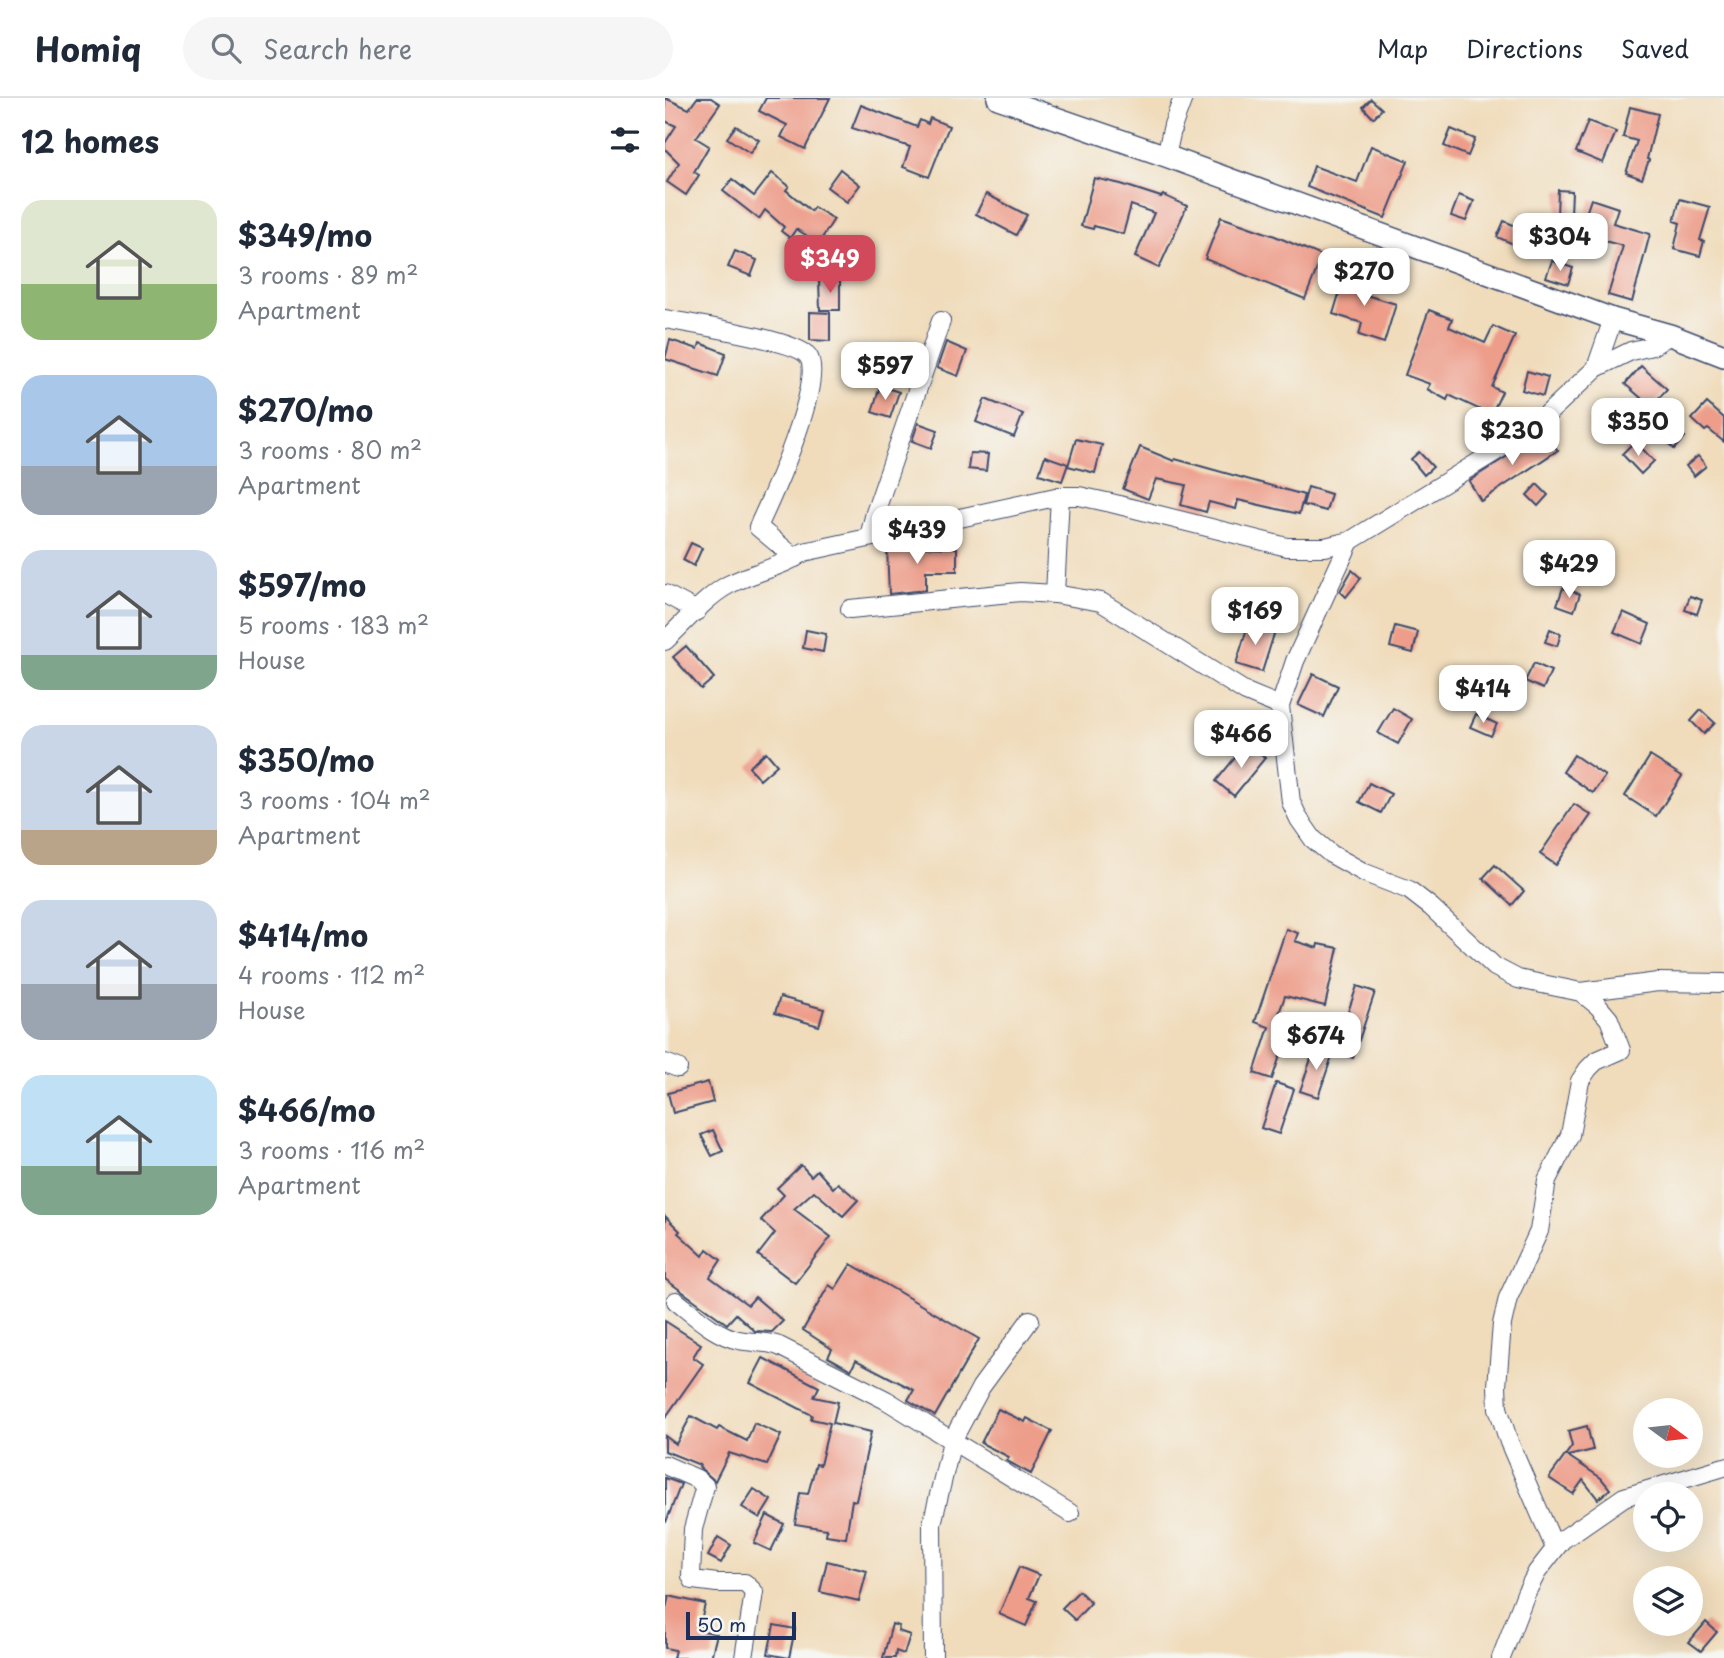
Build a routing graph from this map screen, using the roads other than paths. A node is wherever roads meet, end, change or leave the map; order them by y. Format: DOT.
graph roads {
  1 [pos="998,98"];
  2 [pos="1183,98"];
  3 [pos="1166,156"];
  4 [pos="665,319"];
  5 [pos="1613,319"];
  6 [pos="941,321"];
  7 [pos="1670,335"];
  8 [pos="1724,356"];
  9 [pos="1596,368"];
  10 [pos="1061,496"];
  11 [pos="870,537"];
  12 [pos="1350,541"];
  13 [pos="796,558"];
  14 [pos="665,594"];
  15 [pos="1055,594"];
  16 [pos="850,609"];
  17 [pos="697,611"];
  18 [pos="665,641"];
  19 [pos="1280,706"];
  20 [pos="1724,983"];
  21 [pos="1581,992"];
  22 [pos="676,1301"];
  23 [pos="1030,1320"];
  24 [pos="952,1441"];
  25 [pos="665,1465"];
  26 [pos="1724,1467"];
  27 [pos="1070,1513"];
  28 [pos="1555,1548"];
  29 [pos="744,1658"];
  30 [pos="933,1658"];
  31 [pos="1501,1658"];
  1 -- 3 [label="street"];
  2 -- 3 [label="street"];
  3 -- 5 [label="street"];
  4 -- 13 [label="street"];
  5 -- 7 [label="street"];
  5 -- 9 [label="street"];
  6 -- 11 [label="street"];
  7 -- 8 [label="street"];
  7 -- 9 [label="street"];
  9 -- 12 [label="street"];
  10 -- 11 [label="street"];
  10 -- 12 [label="street"];
  10 -- 15 [label="street"];
  11 -- 13 [label="street"];
  12 -- 19 [label="street"];
  13 -- 17 [label="street"];
  14 -- 17 [label="street"];
  15 -- 16 [label="street"];
  15 -- 19 [label="street"];
  17 -- 18 [label="street"];
  19 -- 21 [label="street"];
  20 -- 21 [label="street"];
  21 -- 28 [label="street"];
  22 -- 24 [label="street"];
  23 -- 24 [label="street"];
  24 -- 27 [label="street"];
  24 -- 30 [label="street"];
  25 -- 29 [label="street"];
  26 -- 28 [label="street"];
  28 -- 31 [label="street"];
}
